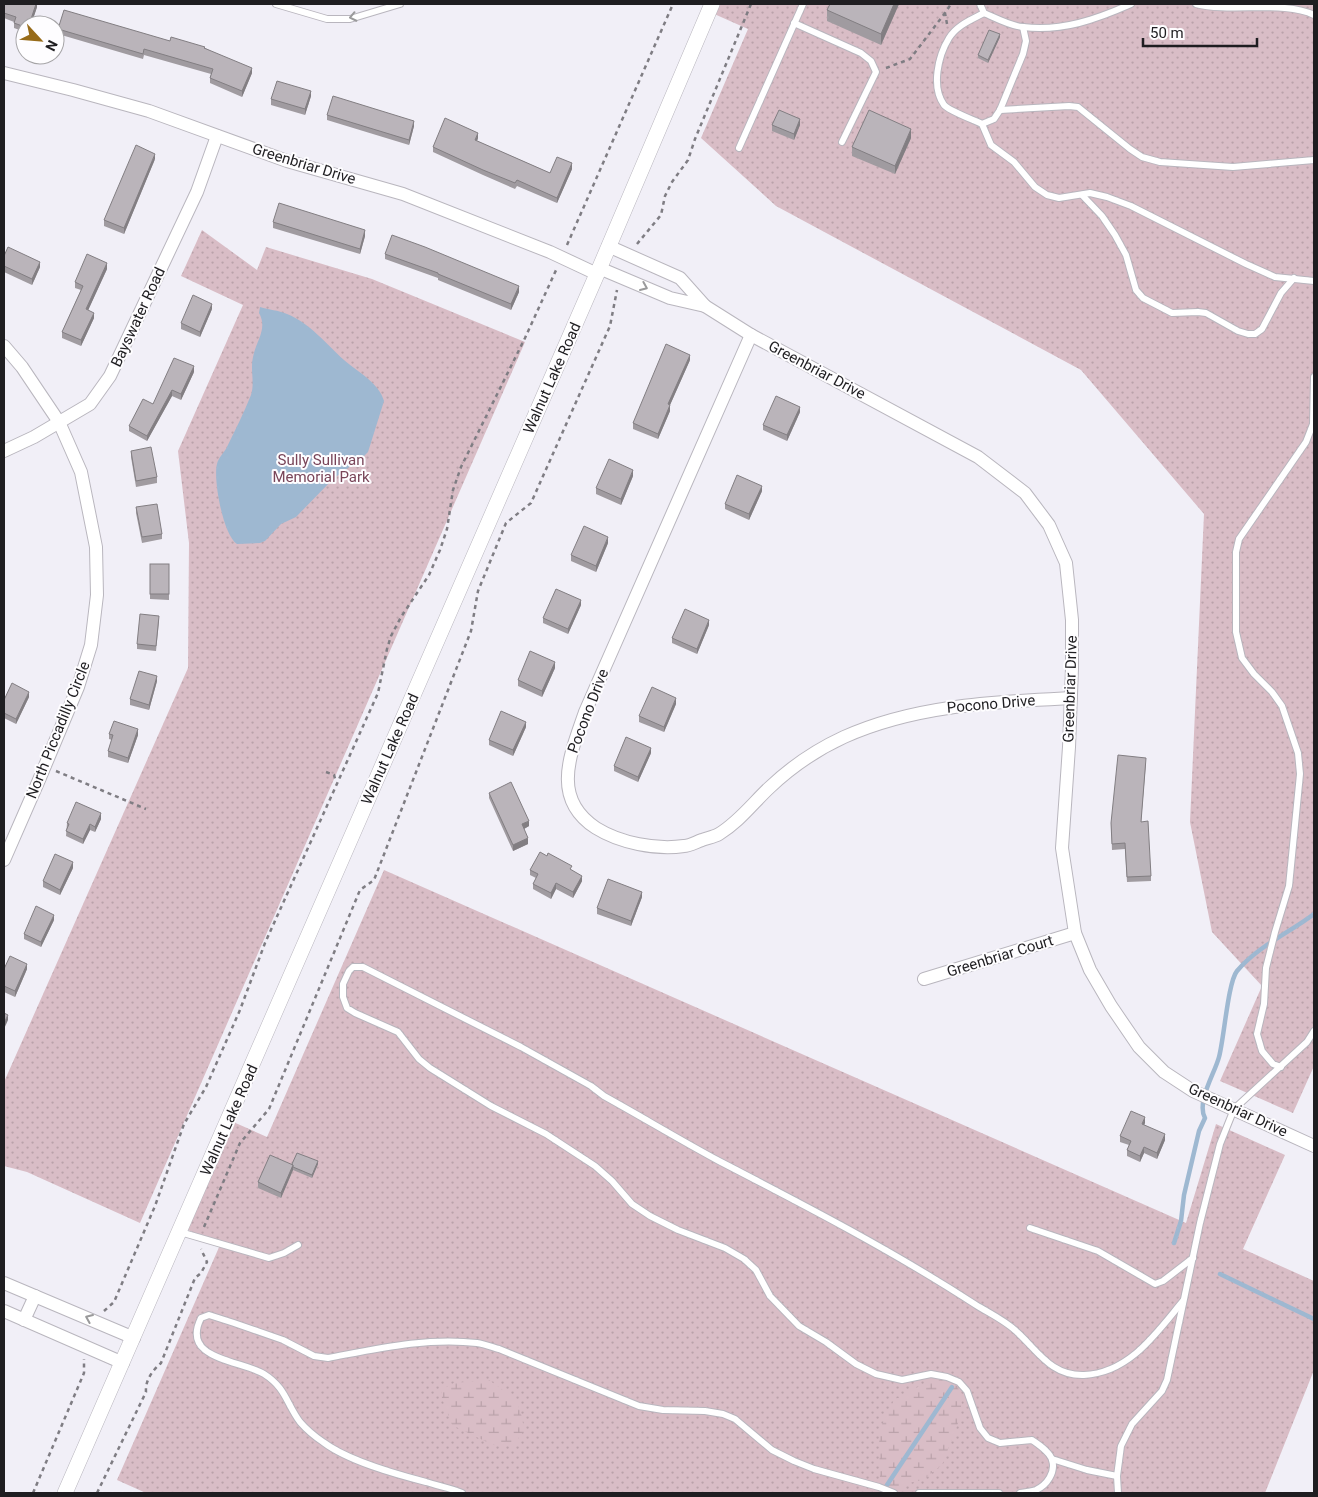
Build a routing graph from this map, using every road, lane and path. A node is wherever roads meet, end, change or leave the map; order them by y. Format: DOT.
graph roads {
  1 [pos="276,4"];
  2 [pos="400,4"];
  3 [pos="673,4"];
  4 [pos="712,4"];
  5 [pos="751,4"];
  6 [pos="803,4"];
  7 [pos="950,4"];
  8 [pos="980,4"];
  9 [pos="1131,4"];
  10 [pos="1196,4"];
  11 [pos="945,13"];
  12 [pos="984,13"];
  13 [pos="1314,15"];
  14 [pos="794,23"];
  15 [pos="1022,27"];
  16 [pos="949,37"];
  17 [pos="876,72"];
  18 [pos="4,73"];
  19 [pos="1000,110"];
  20 [pos="982,124"];
  21 [pos="217,136"];
  22 [pos="842,142"];
  23 [pos="739,148"];
  24 [pos="1314,160"];
  25 [pos="1082,195"];
  26 [pos="608,246"];
  27 [pos="631,256"];
  28 [pos="562,257"];
  29 [pos="598,271"];
  30 [pos="621,278"];
  31 [pos="1294,278"];
  32 [pos="1314,281"];
  33 [pos="705,306"];
  34 [pos="751,335"];
  35 [pos="4,346"];
  36 [pos="1314,377"];
  37 [pos="59,422"];
  38 [pos="4,451"];
  39 [pos="1071,698"];
  40 [pos="45,766"];
  41 [pos="326,772"];
  42 [pos="336,782"];
  43 [pos="146,809"];
  44 [pos="4,860"];
  45 [pos="1075,933"];
  46 [pos="924,979"];
  47 [pos="1314,1032"];
  48 [pos="1281,1067"];
  49 [pos="1234,1109"];
  50 [pos="1314,1146"];
  51 [pos="1030,1228"];
  52 [pos="180,1232"];
  53 [pos="200,1238"];
  54 [pos="298,1245"];
  55 [pos="1193,1258"];
  56 [pos="4,1283"];
  57 [pos="35,1296"];
  58 [pos="1183,1301"];
  59 [pos="4,1311"];
  60 [pos="24,1320"];
  61 [pos="98,1322"];
  62 [pos="134,1338"];
  63 [pos="88,1347"];
  64 [pos="123,1363"];
  65 [pos="1052,1459"];
  66 [pos="1117,1476"];
  67 [pos="33,1493"];
  68 [pos="65,1493"];
  69 [pos="97,1493"];
  70 [pos="462,1493"];
  71 [pos="894,1493"];
  72 [pos="920,1493"];
  73 [pos="990,1493"];
  74 [pos="999,1493"];
  75 [pos="1020,1493"];
  76 [pos="1118,1493"];
  2 -- 1 [label="lane, one-way"];
  3 -- 28 [label="path"];
  4 -- 26 [label="street, Walnut Lake Road"];
  5 -- 27 [label="path"];
  6 -- 14 [label="lane"];
  7 -- 11 [label="path"];
  8 -- 12 [label="lane"];
  9 -- 15 [label="lane"];
  10 -- 13 [label="lane"];
  11 -- 16 [label="path"];
  11 -- 17 [label="path"];
  12 -- 15 [label="lane"];
  12 -- 16 [label="lane"];
  14 -- 17 [label="lane"];
  14 -- 23 [label="lane"];
  15 -- 19 [label="lane"];
  16 -- 20 [label="lane"];
  17 -- 22 [label="lane"];
  18 -- 21 [label="street, Greenbriar Drive"];
  19 -- 20 [label="lane"];
  19 -- 24 [label="lane"];
  20 -- 25 [label="lane"];
  21 -- 28 [label="street, Greenbriar Drive"];
  21 -- 37 [label="street, Bayswater Road"];
  25 -- 31 [label="lane"];
  25 -- 31 [label="lane"];
  26 -- 27 [label="street, Greenbriar Drive"];
  26 -- 29 [label="street, Walnut Lake Road"];
  27 -- 33 [label="street, Greenbriar Drive"];
  28 -- 29 [label="street, Greenbriar Drive"];
  28 -- 42 [label="path"];
  29 -- 30 [label="street, Greenbriar Drive"];
  29 -- 52 [label="street, Walnut Lake Road"];
  30 -- 33 [label="street, Greenbriar Drive, one-way"];
  30 -- 53 [label="path"];
  31 -- 32 [label="lane"];
  33 -- 34 [label="street, Greenbriar Drive"];
  34 -- 39 [label="street, Greenbriar Drive"];
  34 -- 39 [label="street, Pocono Drive"];
  35 -- 37 [label="street, North Piccadilly Circle"];
  36 -- 48 [label="lane"];
  37 -- 38 [label="street, Bayswater Road"];
  37 -- 40 [label="street, North Piccadilly Circle"];
  39 -- 45 [label="street, Greenbriar Drive"];
  40 -- 43 [label="path"];
  40 -- 44 [label="street, North Piccadilly Circle"];
  41 -- 42 [label="path"];
  42 -- 61 [label="path"];
  45 -- 46 [label="street, Greenbriar Court"];
  45 -- 49 [label="street, Greenbriar Drive"];
  47 -- 48 [label="lane"];
  48 -- 49 [label="lane"];
  49 -- 50 [label="street, Greenbriar Drive"];
  49 -- 55 [label="lane"];
  51 -- 55 [label="lane"];
  52 -- 53 [label="lane"];
  52 -- 62 [label="street, Walnut Lake Road"];
  53 -- 54 [label="lane"];
  53 -- 69 [label="path"];
  55 -- 58 [label="lane"];
  56 -- 57 [label="street"];
  57 -- 60 [label="street"];
  61 -- 57 [label="street, one-way"];
  58 -- 65 [label="lane"];
  58 -- 66 [label="lane"];
  59 -- 60 [label="street"];
  60 -- 63 [label="street"];
  61 -- 62 [label="street"];
  62 -- 64 [label="street, Walnut Lake Road"];
  63 -- 64 [label="street"];
  63 -- 67 [label="path"];
  64 -- 68 [label="street, Walnut Lake Road"];
  65 -- 66 [label="lane"];
  65 -- 75 [label="lane"];
  66 -- 76 [label="lane"];
  70 -- 71 [label="lane"];
  72 -- 73 [label="lane"];
  73 -- 74 [label="lane"];
}
